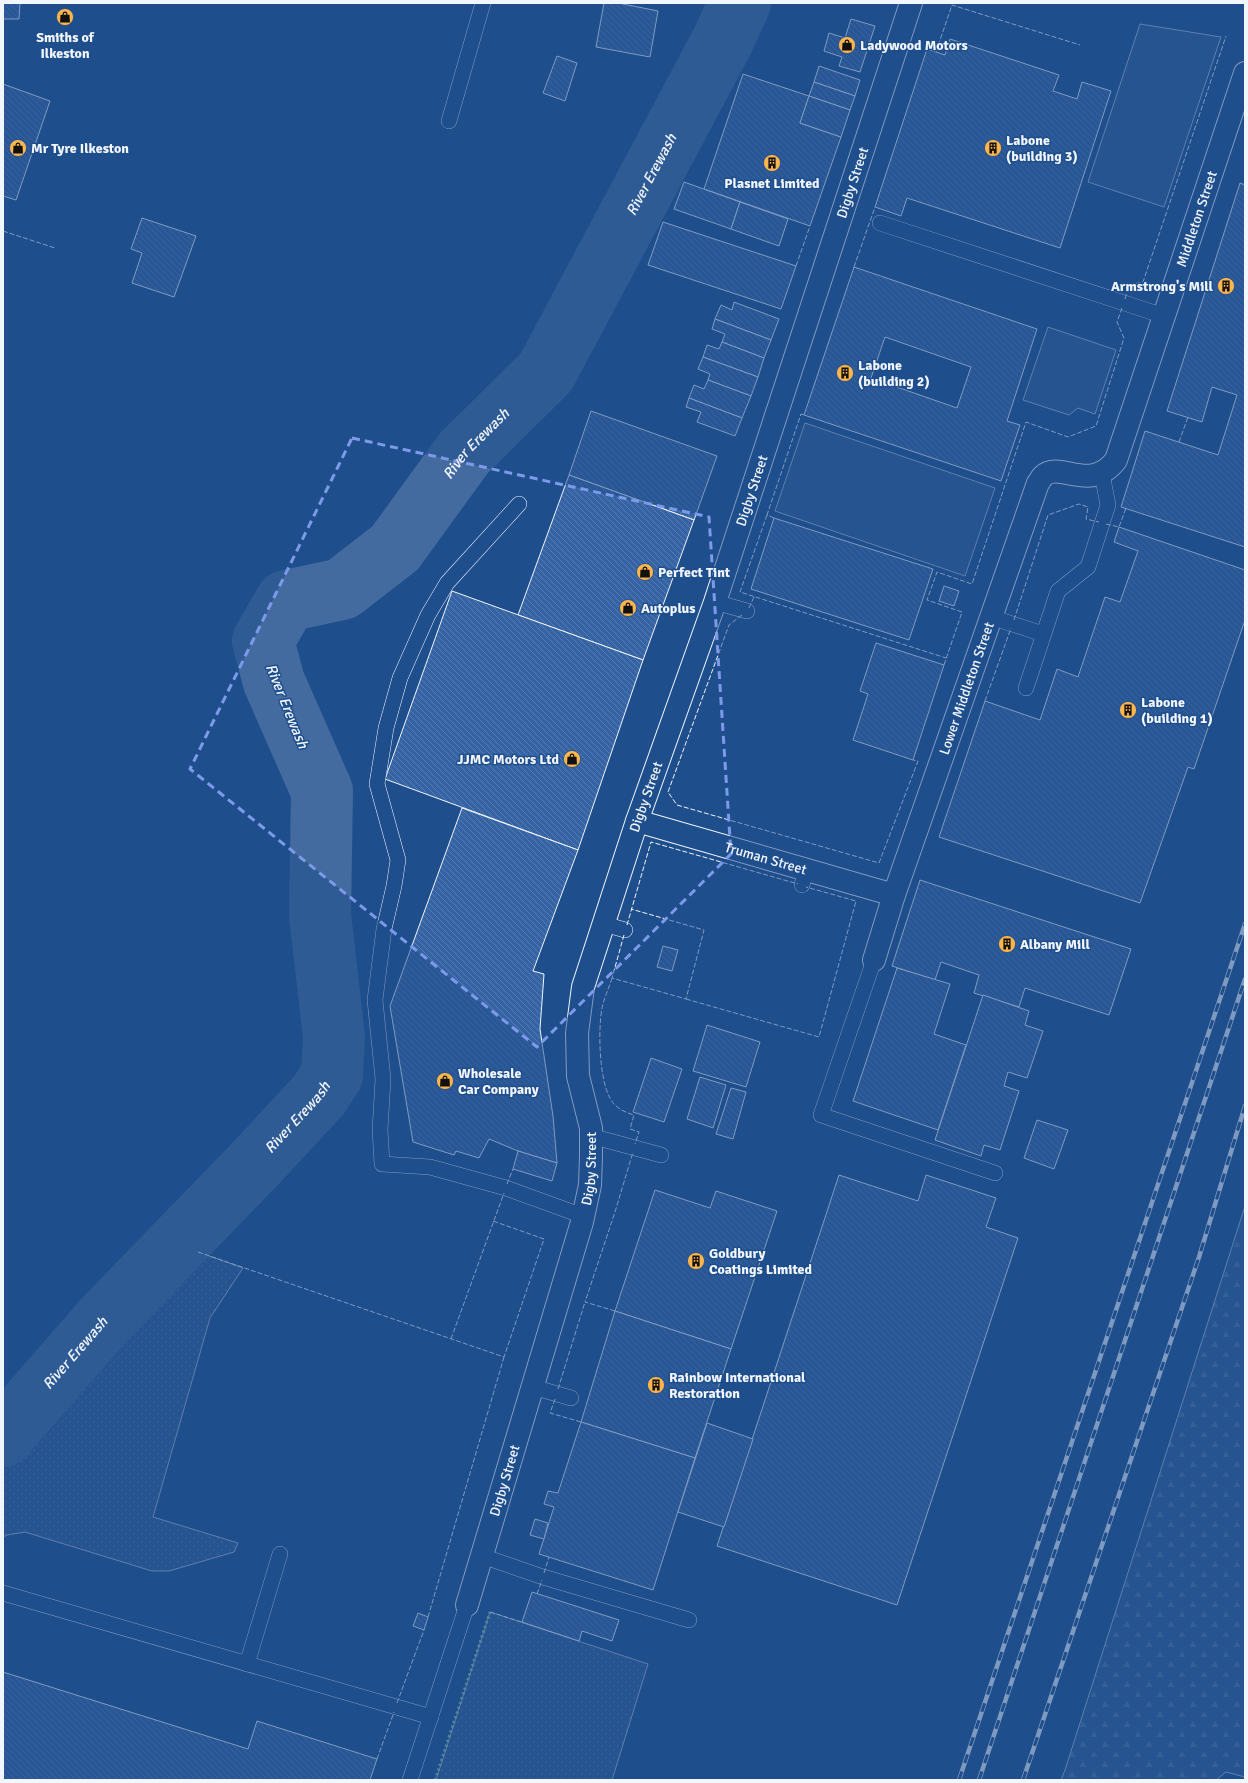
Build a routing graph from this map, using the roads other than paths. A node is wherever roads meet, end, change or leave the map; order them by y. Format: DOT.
graph roads {
  1 [pos="483,3"];
  2 [pos="911,3"];
  3 [pos="1245,73"];
  4 [pos="449,121"];
  5 [pos="880,224"];
  6 [pos="1164,316"];
  7 [pos="1102,474"];
  8 [pos="519,504"];
  9 [pos="715,602"];
  10 [pos="747,611"];
  11 [pos="991,617"];
  12 [pos="1043,634"];
  13 [pos="1026,688"];
  14 [pos="637,821"];
  15 [pos="894,895"];
  16 [pos="604,924"];
  17 [pos="625,930"];
  18 [pos="874,960"];
  19 [pos="591,1136"];
  20 [pos="661,1155"];
  21 [pos="995,1174"];
  22 [pos="583,1216"];
  23 [pos="533,1387"];
  24 [pos="571,1398"];
  25 [pos="280,1554"];
  26 [pos="482,1556"];
  27 [pos="3,1593"];
  28 [pos="467,1605"];
  29 [pos="689,1620"];
  30 [pos="247,1664"];
  31 [pos="431,1717"];
  32 [pos="410,1780"];
  1 -- 4 [label="lane"];
  2 -- 9 [label="street, Digby Street"];
  3 -- 6 [label="street, Middleton Street"];
  5 -- 6 [label="lane"];
  6 -- 7 [label="street, Middleton Street"];
  7 -- 11 [label="street, Lower Middleton Street"];
  7 -- 12 [label="lane"];
  8 -- 22 [label="lane"];
  9 -- 10 [label="lane"];
  9 -- 14 [label="street, Digby Street"];
  11 -- 12 [label="lane"];
  11 -- 15 [label="street, Lower Middleton Street"];
  12 -- 13 [label="lane"];
  14 -- 15 [label="street, Truman Street"];
  14 -- 16 [label="street, Digby Street"];
  15 -- 18 [label="street, Lower Middleton Street"];
  16 -- 17 [label="lane"];
  16 -- 19 [label="street, Digby Street"];
  18 -- 21 [label="lane"];
  19 -- 20 [label="lane"];
  19 -- 22 [label="street, Digby Street"];
  22 -- 23 [label="street, Digby Street"];
  23 -- 24 [label="lane"];
  23 -- 26 [label="street, Digby Street"];
  25 -- 30 [label="lane"];
  26 -- 28 [label="street, Digby Street"];
  26 -- 29 [label="lane"];
  27 -- 30 [label="lane"];
  28 -- 31 [label="lane"];
  30 -- 31 [label="lane"];
  31 -- 32 [label="lane"];
}
